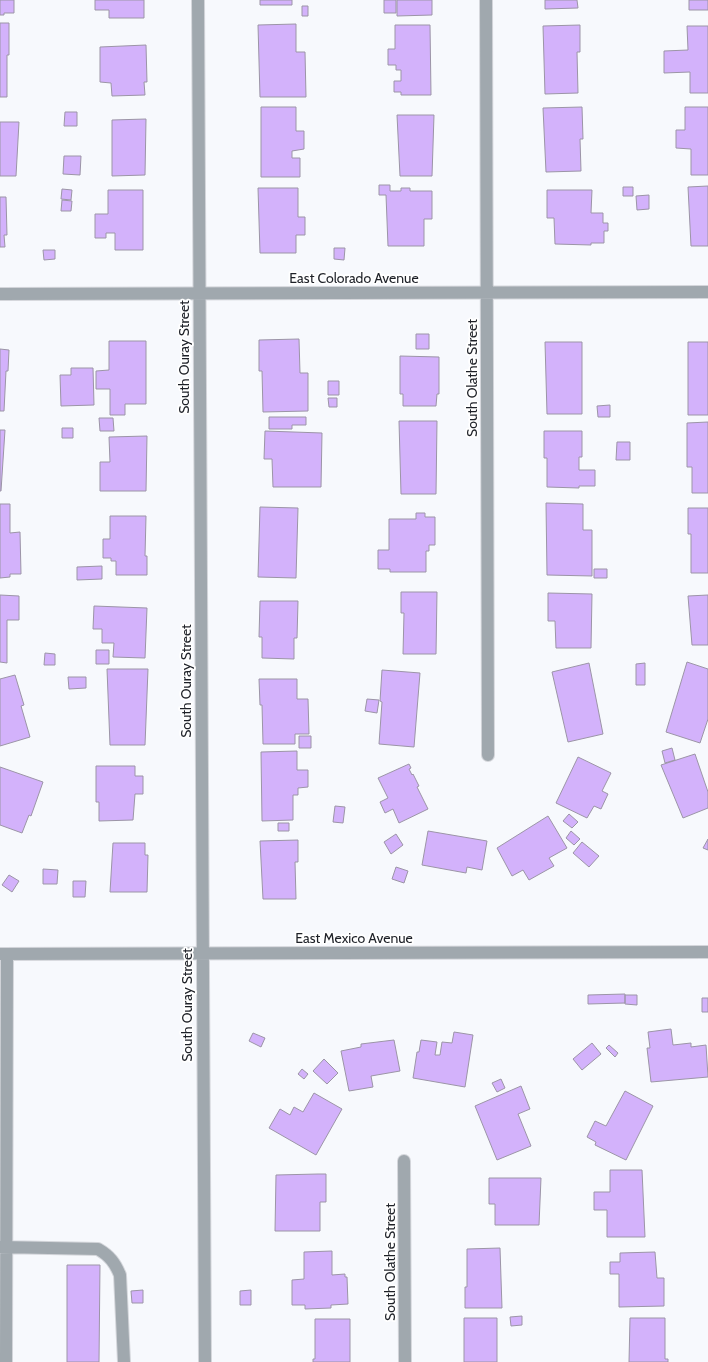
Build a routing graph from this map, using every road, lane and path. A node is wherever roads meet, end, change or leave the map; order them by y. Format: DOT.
graph roads {
  1 [pos="198,0"];
  2 [pos="486,0"];
  3 [pos="487,292"];
  4 [pos="708,292"];
  5 [pos="199,293"];
  6 [pos="0,294"];
  7 [pos="488,755"];
  8 [pos="708,952"];
  9 [pos="202,953"];
  10 [pos="4,954"];
  11 [pos="4,1044"];
  12 [pos="404,1161"];
  13 [pos="3,1247"];
  14 [pos="6,1362"];
  15 [pos="124,1362"];
  16 [pos="205,1362"];
  17 [pos="405,1362"];
  1 -- 5 [label="street, South Ouray Street"];
  2 -- 3 [label="street, South Olathe Street"];
  3 -- 4 [label="street, East Colorado Avenue"];
  3 -- 5 [label="street, East Colorado Avenue"];
  3 -- 7 [label="street, South Olathe Street"];
  5 -- 6 [label="street, East Colorado Avenue"];
  5 -- 9 [label="street, South Ouray Street"];
  8 -- 9 [label="street, East Mexico Avenue"];
  9 -- 10 [label="street, East Mexico Avenue"];
  9 -- 16 [label="street, South Ouray Street"];
  10 -- 11 [label="street"];
  11 -- 13 [label="street"];
  12 -- 17 [label="street, South Olathe Street"];
  13 -- 14 [label="street"];
  13 -- 15 [label="street"];
}
